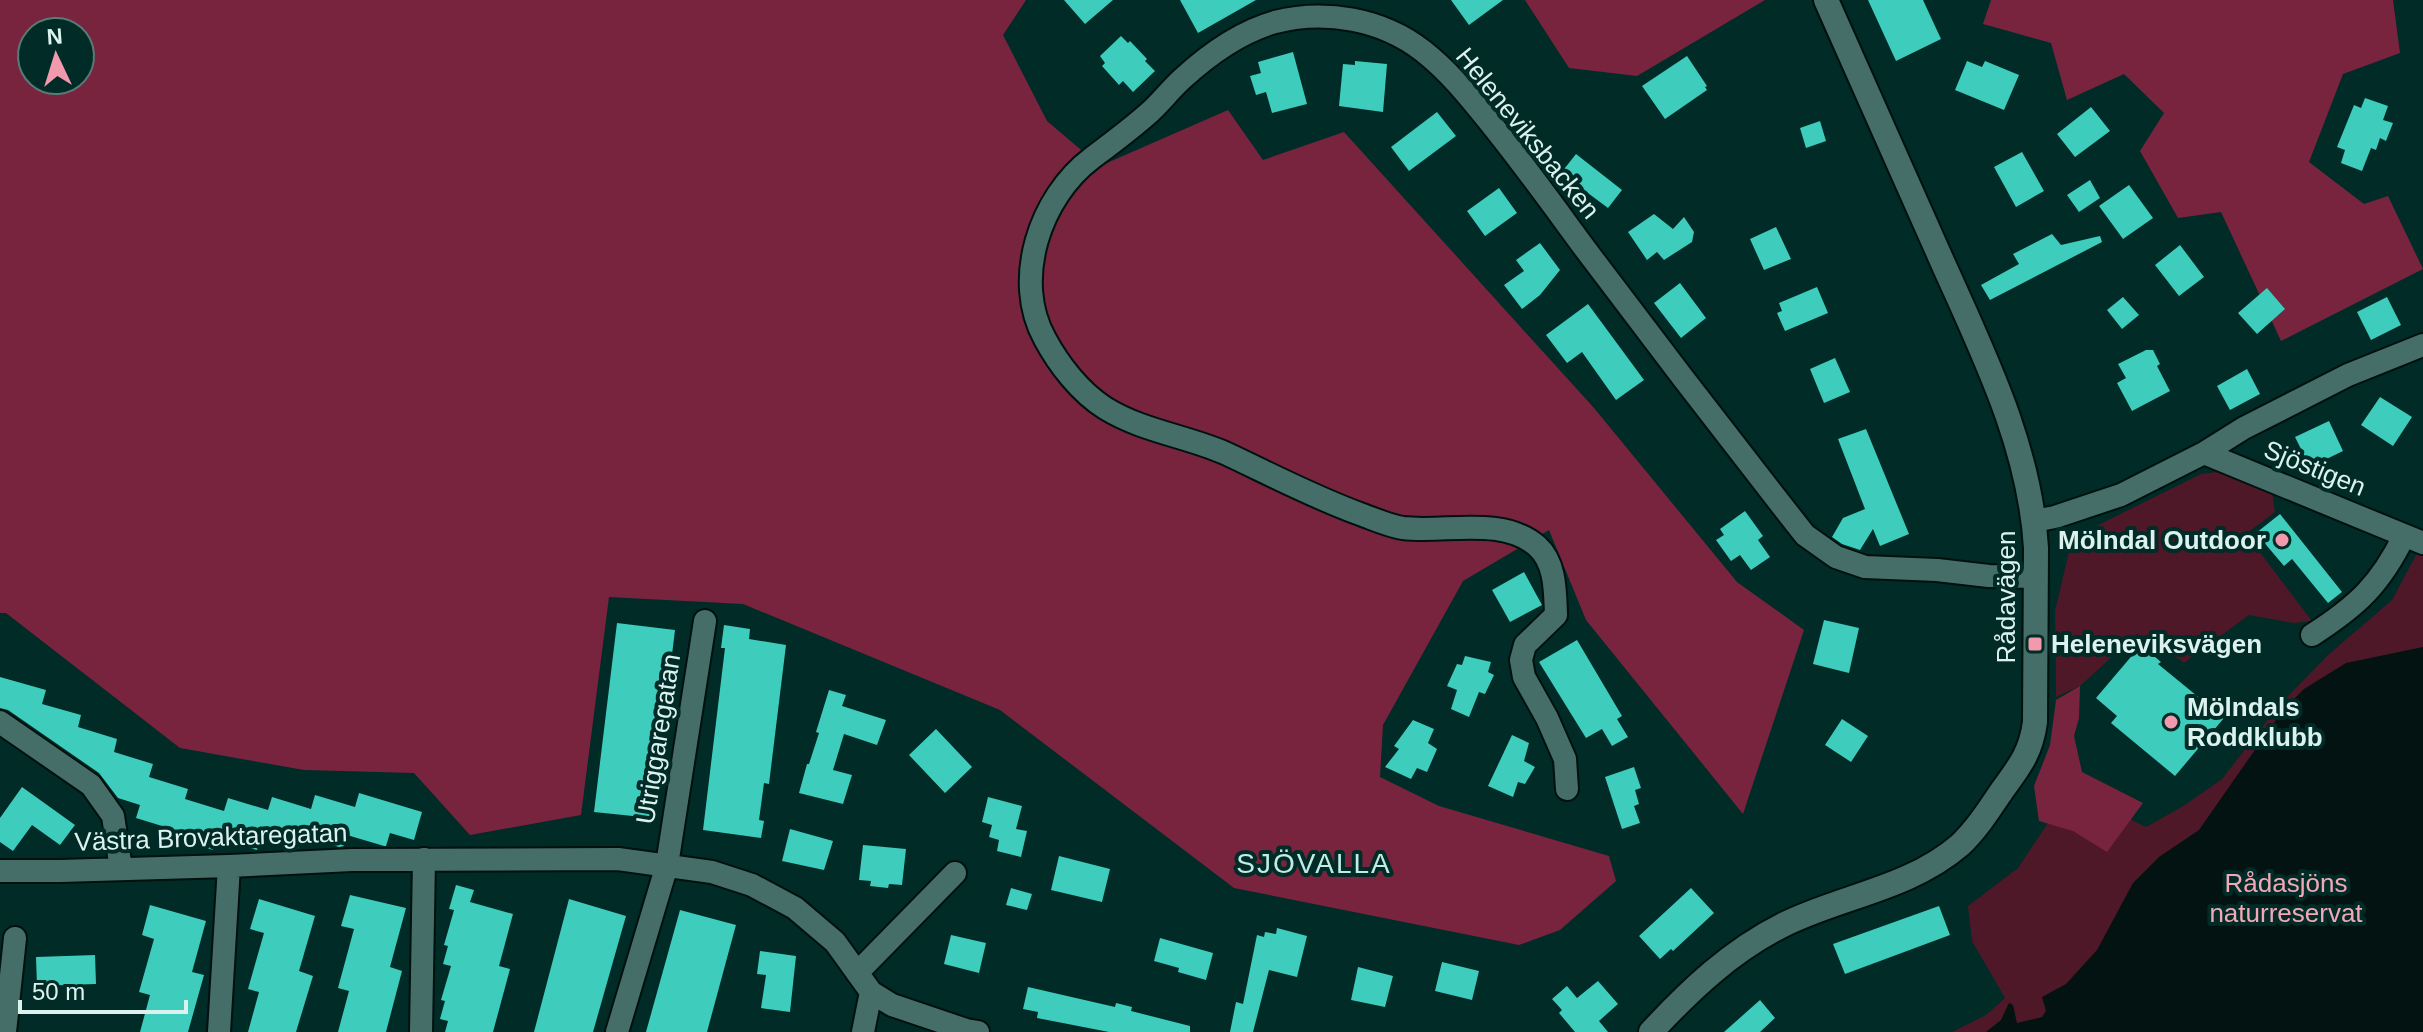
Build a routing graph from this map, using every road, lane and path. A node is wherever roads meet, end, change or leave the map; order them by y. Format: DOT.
graph roads {
  1 [pos="1826,0"];
  2 [pos="2423,345"];
  3 [pos="2204,453"];
  4 [pos="2034,521"];
  5 [pos="2413,539"];
  6 [pos="2036,577"];
  7 [pos="705,621"];
  8 [pos="2312,635"];
  9 [pos="0,722"];
  10 [pos="1567,789"];
  11 [pos="424,859"];
  12 [pos="667,865"];
  13 [pos="229,866"];
  14 [pos="121,869"];
  15 [pos="0,871"];
  16 [pos="955,873"];
  17 [pos="15,938"];
  18 [pos="864,982"];
  19 [pos="5,1032"];
  20 [pos="219,1032"];
  21 [pos="421,1032"];
  22 [pos="617,1032"];
  23 [pos="863,1032"];
  24 [pos="978,1032"];
  25 [pos="1651,1032"];
  1 -- 4 [label="street, Rådavägen"];
  2 -- 3 [label="street"];
  3 -- 4 [label="street"];
  3 -- 5 [label="street, Sjöstigen"];
  4 -- 6 [label="street, Rådavägen"];
  5 -- 8 [label="street, Sjöstigen"];
  6 -- 10 [label="street, Heleneviksbacken"];
  6 -- 25 [label="street, Rådavägen"];
  7 -- 12 [label="street, Utriggaregatan"];
  9 -- 14 [label="street"];
  11 -- 12 [label="street, Västra Brovaktaregatan"];
  11 -- 13 [label="street, Västra Brovaktaregatan"];
  11 -- 21 [label="street"];
  12 -- 18 [label="street, Västra Brovaktaregatan"];
  12 -- 22 [label="street, Utriggaregatan"];
  13 -- 14 [label="street, Västra Brovaktaregatan"];
  13 -- 20 [label="street"];
  14 -- 15 [label="street, Västra Brovaktaregatan"];
  16 -- 18 [label="street"];
  17 -- 19 [label="street"];
  18 -- 23 [label="street"];
  18 -- 24 [label="street"];
}
